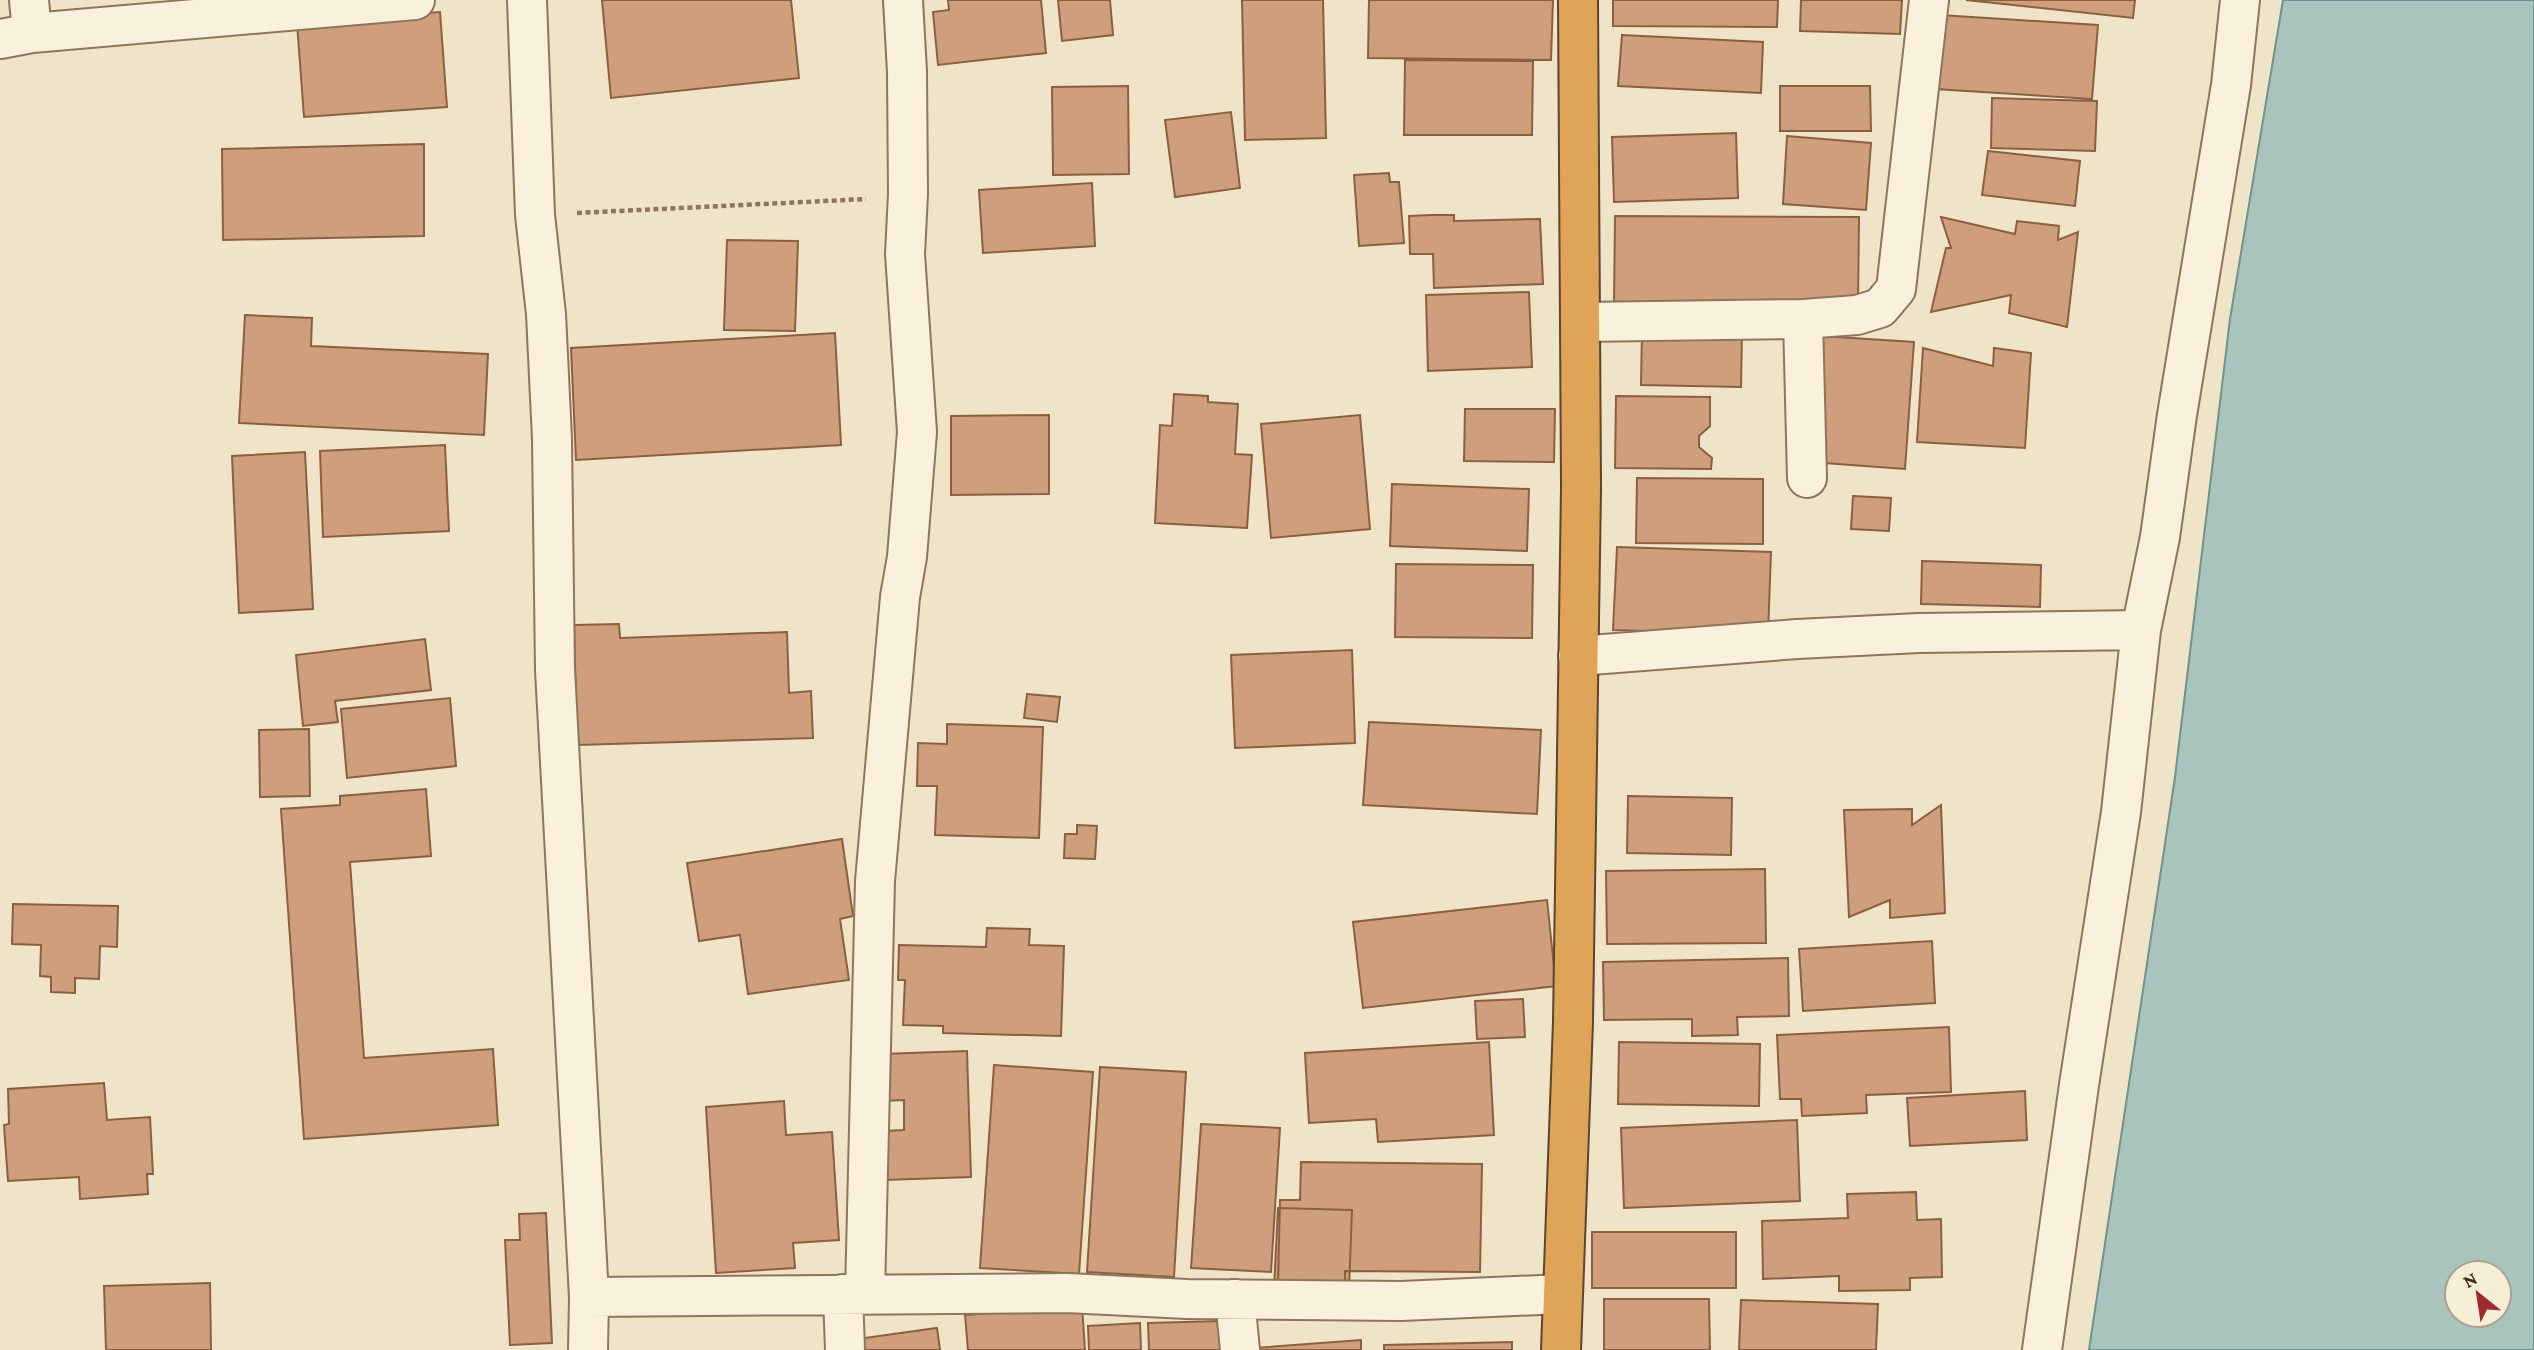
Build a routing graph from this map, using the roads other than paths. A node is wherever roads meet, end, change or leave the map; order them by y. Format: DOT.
graph roads {
  1 [pos="415,0"];
  2 [pos="527,0"];
  3 [pos="903,0"];
  4 [pos="1578,0"];
  5 [pos="1929,0"];
  6 [pos="2240,0"];
  7 [pos="20,24"];
  8 [pos="1803,319"];
  9 [pos="1580,322"];
  10 [pos="1807,478"];
  11 [pos="2141,630"];
  12 [pos="1578,656"];
  13 [pos="854,1294"];
  14 [pos="1562,1294"];
  15 [pos="589,1297"];
  16 [pos="1235,1299"];
  17 [pos="587,1350"];
  18 [pos="845,1350"];
  19 [pos="1240,1350"];
  20 [pos="1561,1350"];
  21 [pos="2042,1350"];
  1 -- 7 [label="street"];
  2 -- 15 [label="street"];
  3 -- 13 [label="street"];
  4 -- 9 [label="highway"];
  5 -- 8 [label="street"];
  6 -- 11 [label="street"];
  8 -- 9 [label="street"];
  8 -- 10 [label="street"];
  9 -- 12 [label="highway"];
  11 -- 12 [label="street"];
  11 -- 21 [label="street"];
  12 -- 14 [label="highway"];
  13 -- 15 [label="street"];
  13 -- 16 [label="street"];
  13 -- 18 [label="street"];
  14 -- 16 [label="street"];
  14 -- 20 [label="highway"];
  15 -- 17 [label="street"];
  16 -- 19 [label="street"];
}
